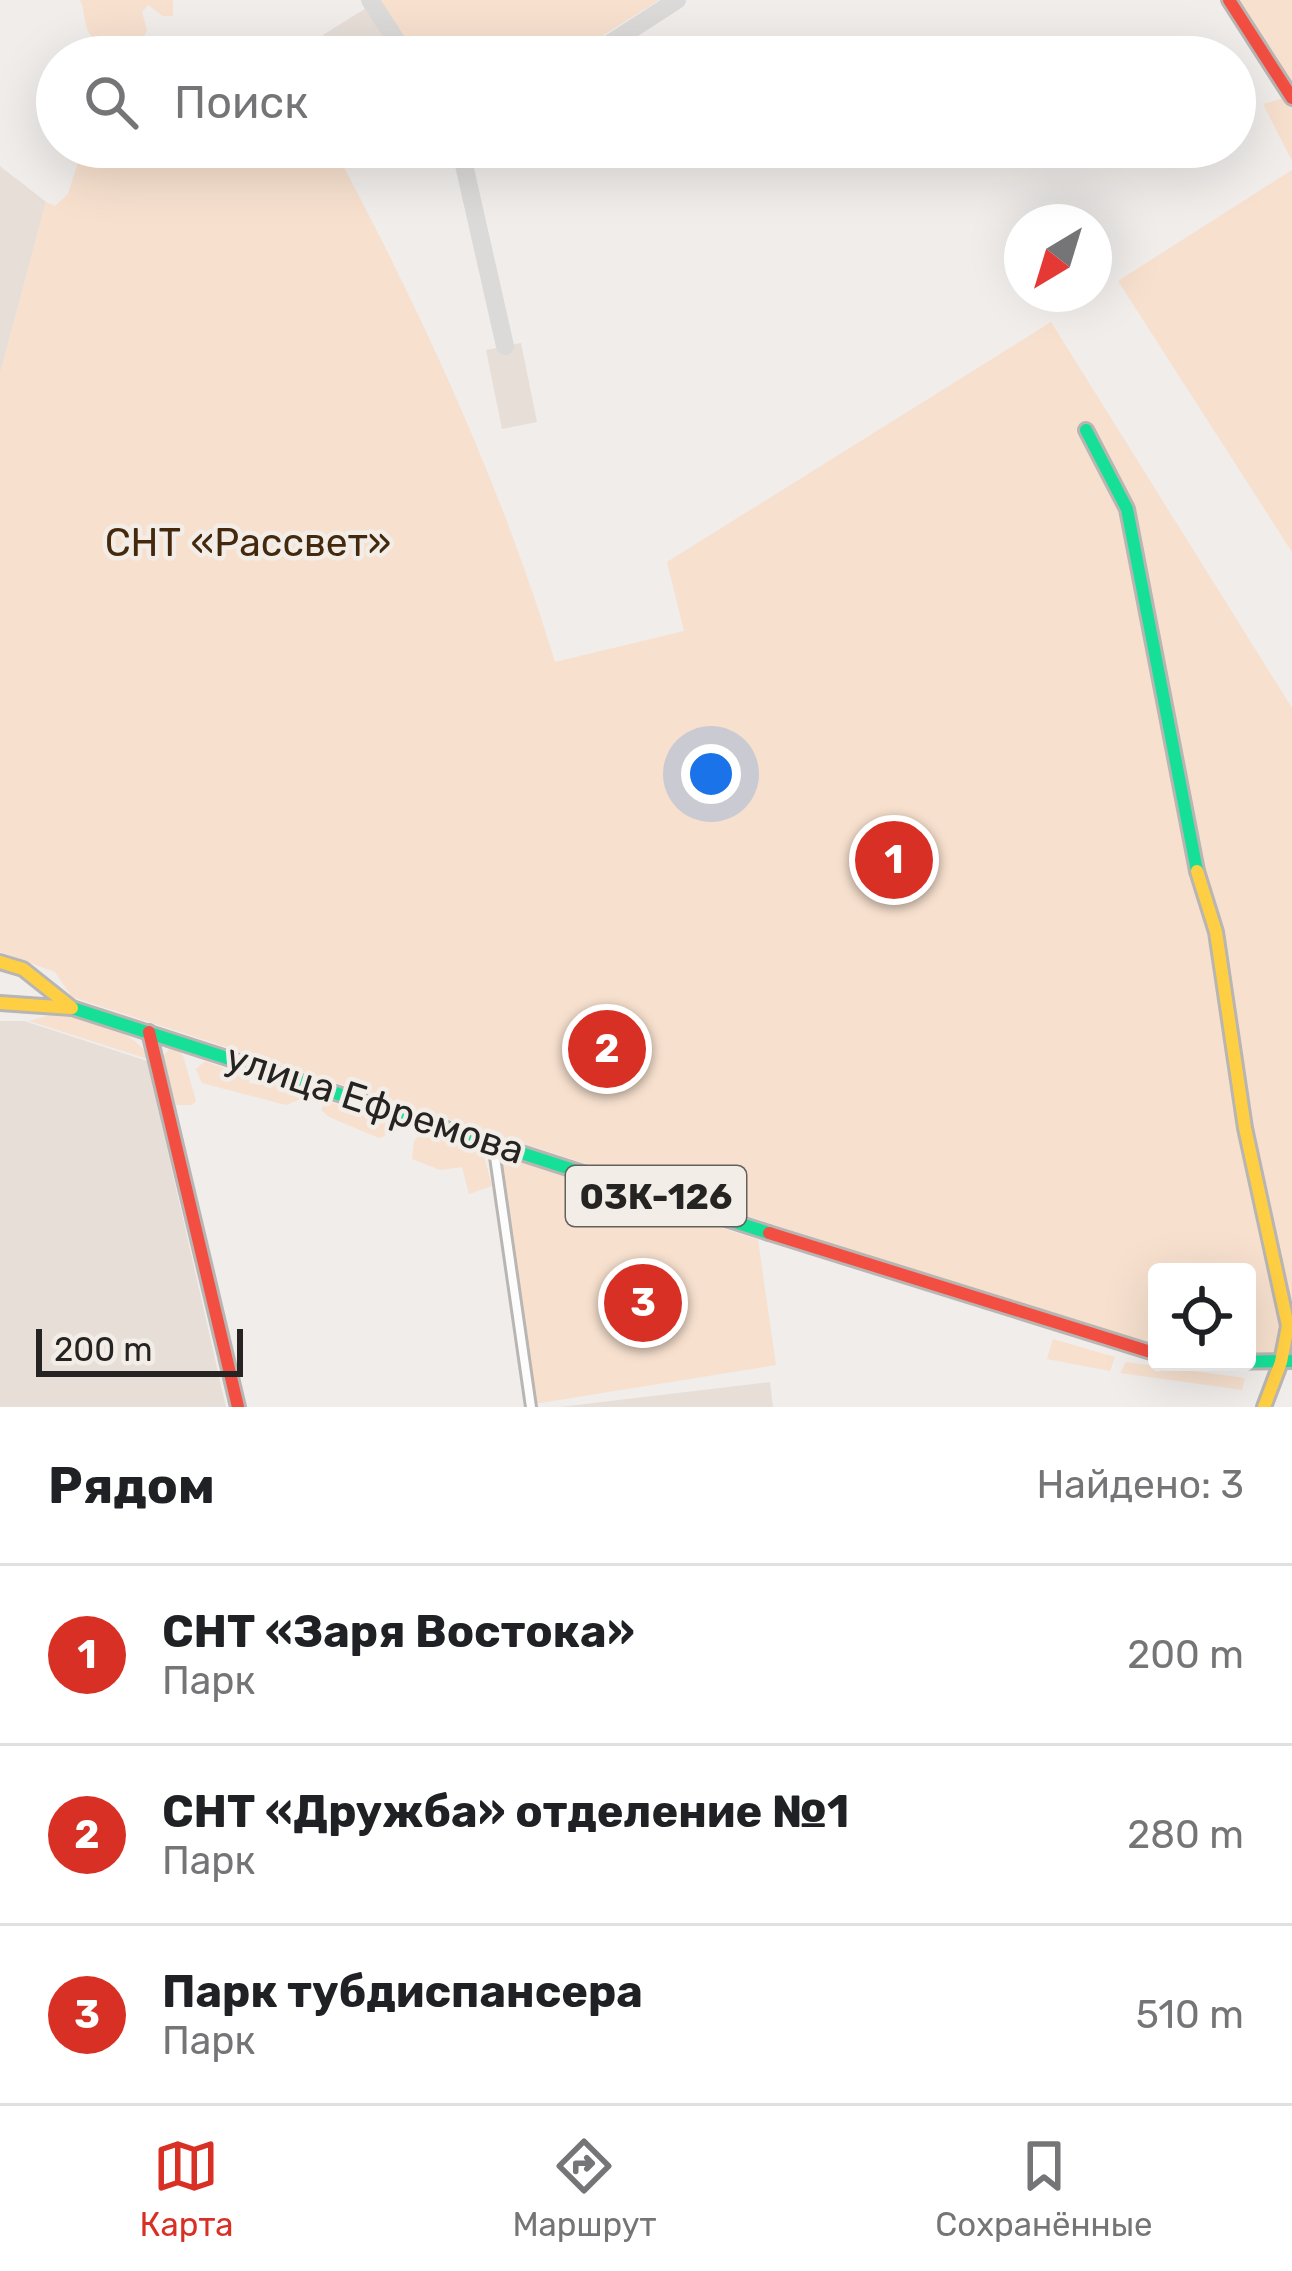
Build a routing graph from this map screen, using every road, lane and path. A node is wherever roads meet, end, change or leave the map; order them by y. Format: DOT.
graph roads {
  1 [pos="1229,0"];
  2 [pos="1252,36"];
  3 [pos="1256,42"];
  4 [pos="1292,98"];
  5 [pos="1085,430"];
  6 [pos="0,962"];
  7 [pos="35,978"];
  8 [pos="0,1003"];
  9 [pos="25,1007"];
  10 [pos="72,1008"];
  11 [pos="149,1032"];
  12 [pos="493,1143"];
  13 [pos="1148,1351"];
  14 [pos="1256,1362"];
  15 [pos="1287,1362"];
  16 [pos="1292,1374"];
  17 [pos="238,1407"];
  18 [pos="531,1407"];
  19 [pos="1264,1407"];
  1 -- 2 [label="street"];
  3 -- 4 [label="street"];
  5 -- 15 [label="street"];
  6 -- 7 [label="street, улица Ефремова / 03К-126"];
  7 -- 9 [label="street"];
  7 -- 10 [label="street, улица Ефремова / 03К-126"];
  8 -- 9 [label="street, улица Ефремова / 03К-126"];
  9 -- 10 [label="street, улица Ефремова / 03К-126"];
  10 -- 11 [label="street, улица Ефремова / 03К-126"];
  11 -- 12 [label="street, улица Ефремова / 03К-126"];
  11 -- 17 [label="street"];
  12 -- 13 [label="street, улица Ефремова / 03К-126"];
  12 -- 18 [label="street"];
  14 -- 15 [label="street"];
  15 -- 16 [label="street"];
  15 -- 19 [label="street"];
}
